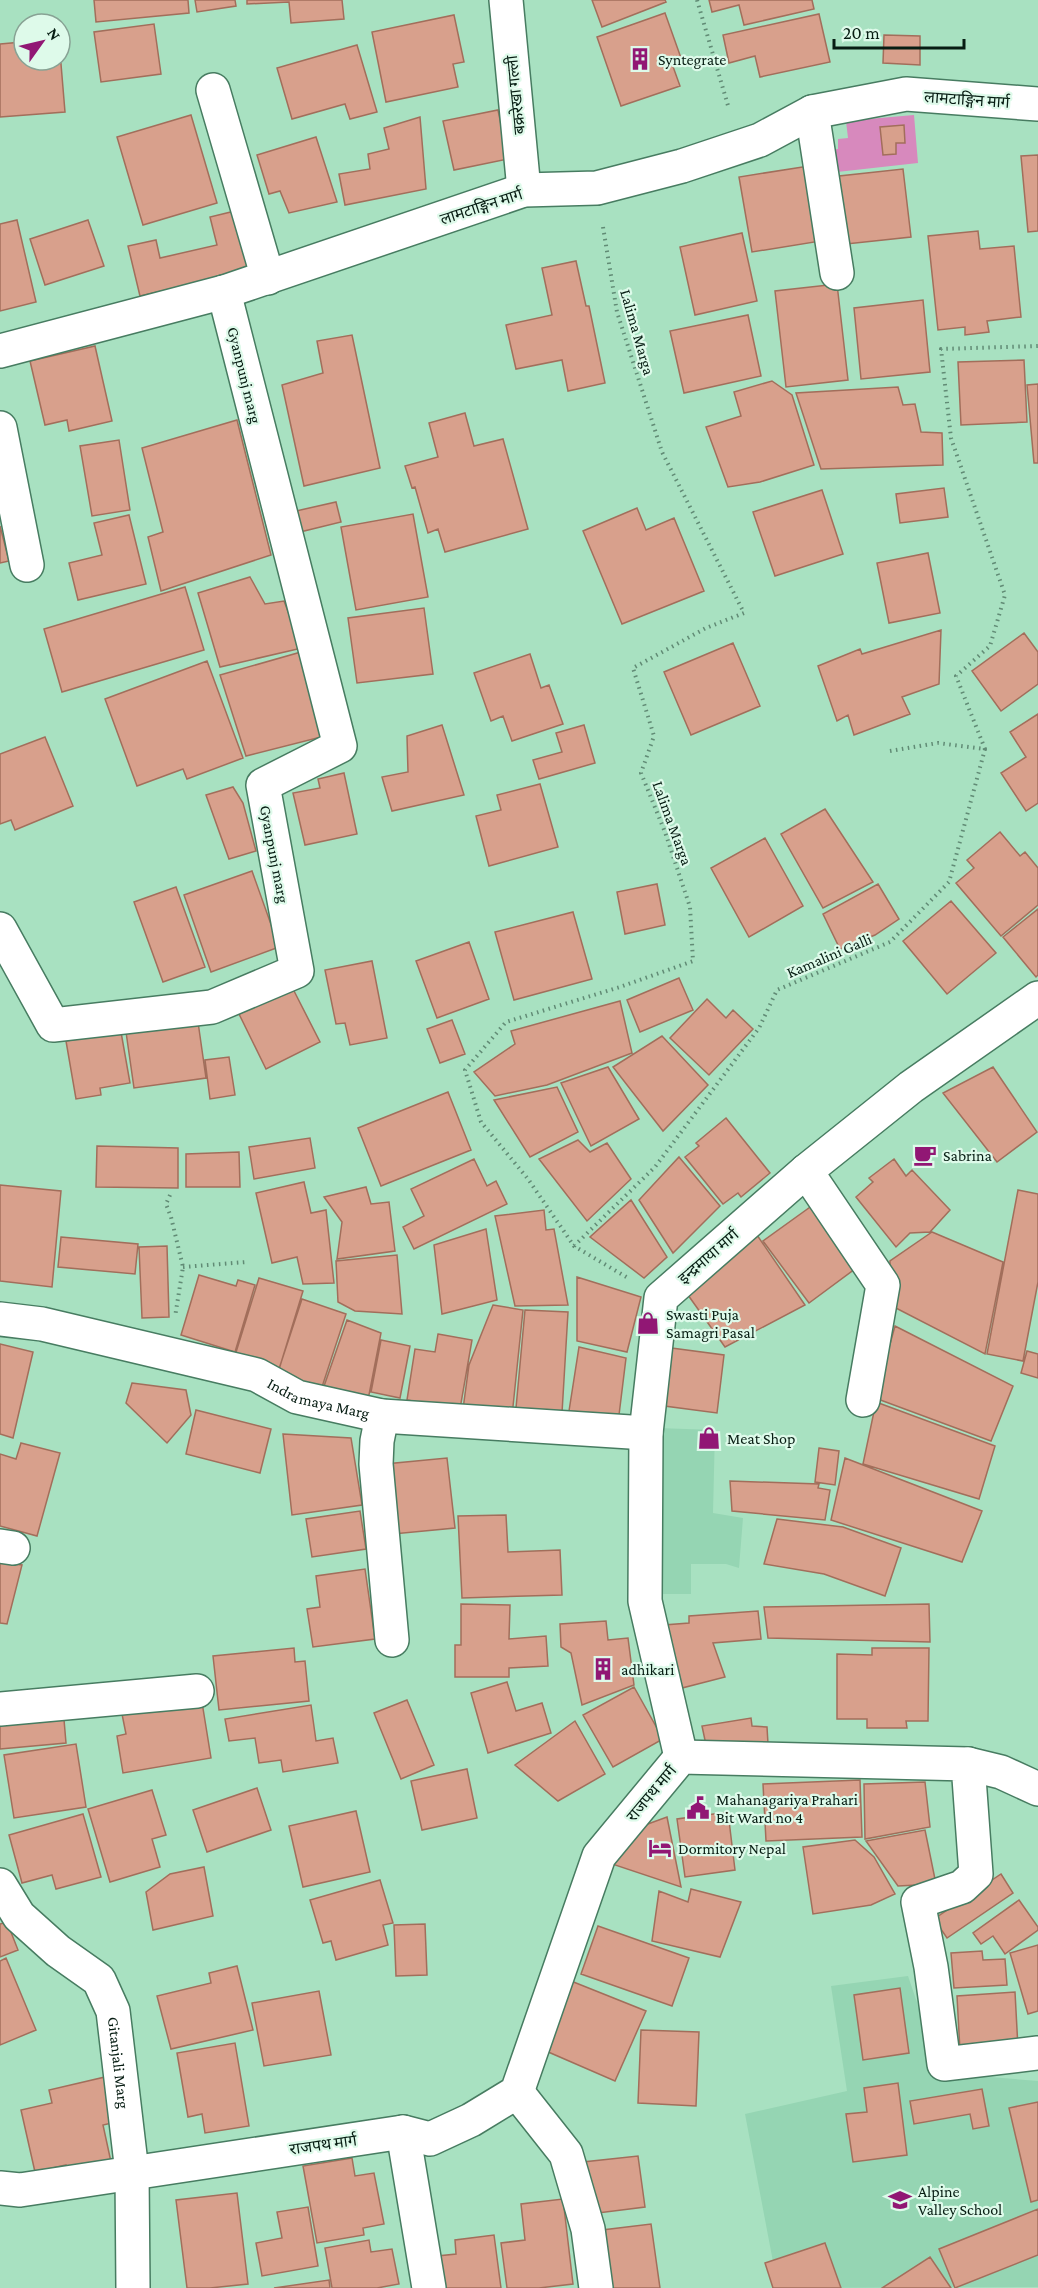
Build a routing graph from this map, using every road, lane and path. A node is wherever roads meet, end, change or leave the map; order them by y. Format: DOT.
graph roads {
  1 [pos="506,0"];
  2 [pos="697,0"];
  3 [pos="213,90"];
  4 [pos="1038,104"];
  5 [pos="812,112"];
  6 [pos="760,140"];
  7 [pos="597,188"];
  8 [pos="524,190"];
  9 [pos="837,273"];
  10 [pos="268,278"];
  11 [pos="224,292"];
  12 [pos="1038,346"];
  13 [pos="0,351"];
  14 [pos="0,428"];
  15 [pos="27,565"];
  16 [pos="985,750"];
  17 [pos="890,751"];
  18 [pos="0,929"];
  19 [pos="1038,999"];
  20 [pos="806,1171"];
  21 [pos="170,1195"];
  22 [pos="573,1246"];
  23 [pos="246,1262"];
  24 [pos="183,1267"];
  25 [pos="661,1298"];
  26 [pos="0,1320"];
  27 [pos="191,1360"];
  28 [pos="863,1400"];
  29 [pos="382,1416"];
  30 [pos="646,1433"];
  31 [pos="392,1640"];
  32 [pos="197,1691"];
  33 [pos="0,1709"];
  34 [pos="681,1757"];
  35 [pos="968,1764"];
  36 [pos="1038,1789"];
  37 [pos="0,1885"];
  38 [pos="1038,2053"];
  39 [pos="517,2092"];
  40 [pos="403,2132"];
  41 [pos="132,2172"];
  42 [pos="0,2188"];
  43 [pos="133,2288"];
  44 [pos="429,2288"];
  45 [pos="596,2288"];
  1 -- 8 [label="street, बक्ररेखा गल्ली"];
  2 -- 6 [label="path"];
  3 -- 10 [label="street"];
  4 -- 5 [label="street, लामटाङ्गिन मार्ग"];
  5 -- 6 [label="street, लामटाङ्गिन मार्ग"];
  5 -- 9 [label="street"];
  6 -- 7 [label="street, लामटाङ्गिन मार्ग"];
  7 -- 8 [label="street, लामटाङ्गिन मार्ग"];
  7 -- 22 [label="path, Lalima Marga"];
  8 -- 10 [label="street, लामटाङ्गिन मार्ग"];
  10 -- 11 [label="street, लामटाङ्गिन मार्ग"];
  11 -- 13 [label="street, लामटाङ्गिन मार्ग"];
  11 -- 18 [label="street, Gyanpunj marg"];
  12 -- 16 [label="path"];
  14 -- 15 [label="street"];
  16 -- 17 [label="path"];
  16 -- 22 [label="path, Kamalini Galli"];
  19 -- 20 [label="street, इन्द्रमाया मार्ग"];
  20 -- 25 [label="street, इन्द्रमाया मार्ग"];
  20 -- 28 [label="street"];
  21 -- 24 [label="path"];
  22 -- 25 [label="path, Lalima Marga"];
  23 -- 24 [label="path"];
  24 -- 27 [label="path"];
  25 -- 30 [label="street"];
  26 -- 27 [label="street, Indramaya Marg"];
  27 -- 29 [label="street, Indramaya Marg"];
  29 -- 30 [label="street, Indramaya Marg"];
  29 -- 31 [label="street"];
  30 -- 34 [label="street"];
  32 -- 33 [label="street"];
  34 -- 35 [label="street, राजपथ मार्ग"];
  34 -- 39 [label="street, राजपथ मार्ग"];
  35 -- 36 [label="street, राजपथ मार्ग"];
  35 -- 38 [label="street"];
  37 -- 41 [label="street, Gitanjali Marg"];
  39 -- 40 [label="street, राजपथ मार्ग"];
  39 -- 45 [label="street"];
  40 -- 41 [label="street, राजपथ मार्ग"];
  40 -- 44 [label="street"];
  41 -- 42 [label="street, राजपथ मार्ग"];
  41 -- 43 [label="street, Gitanjali Marg"];
}
